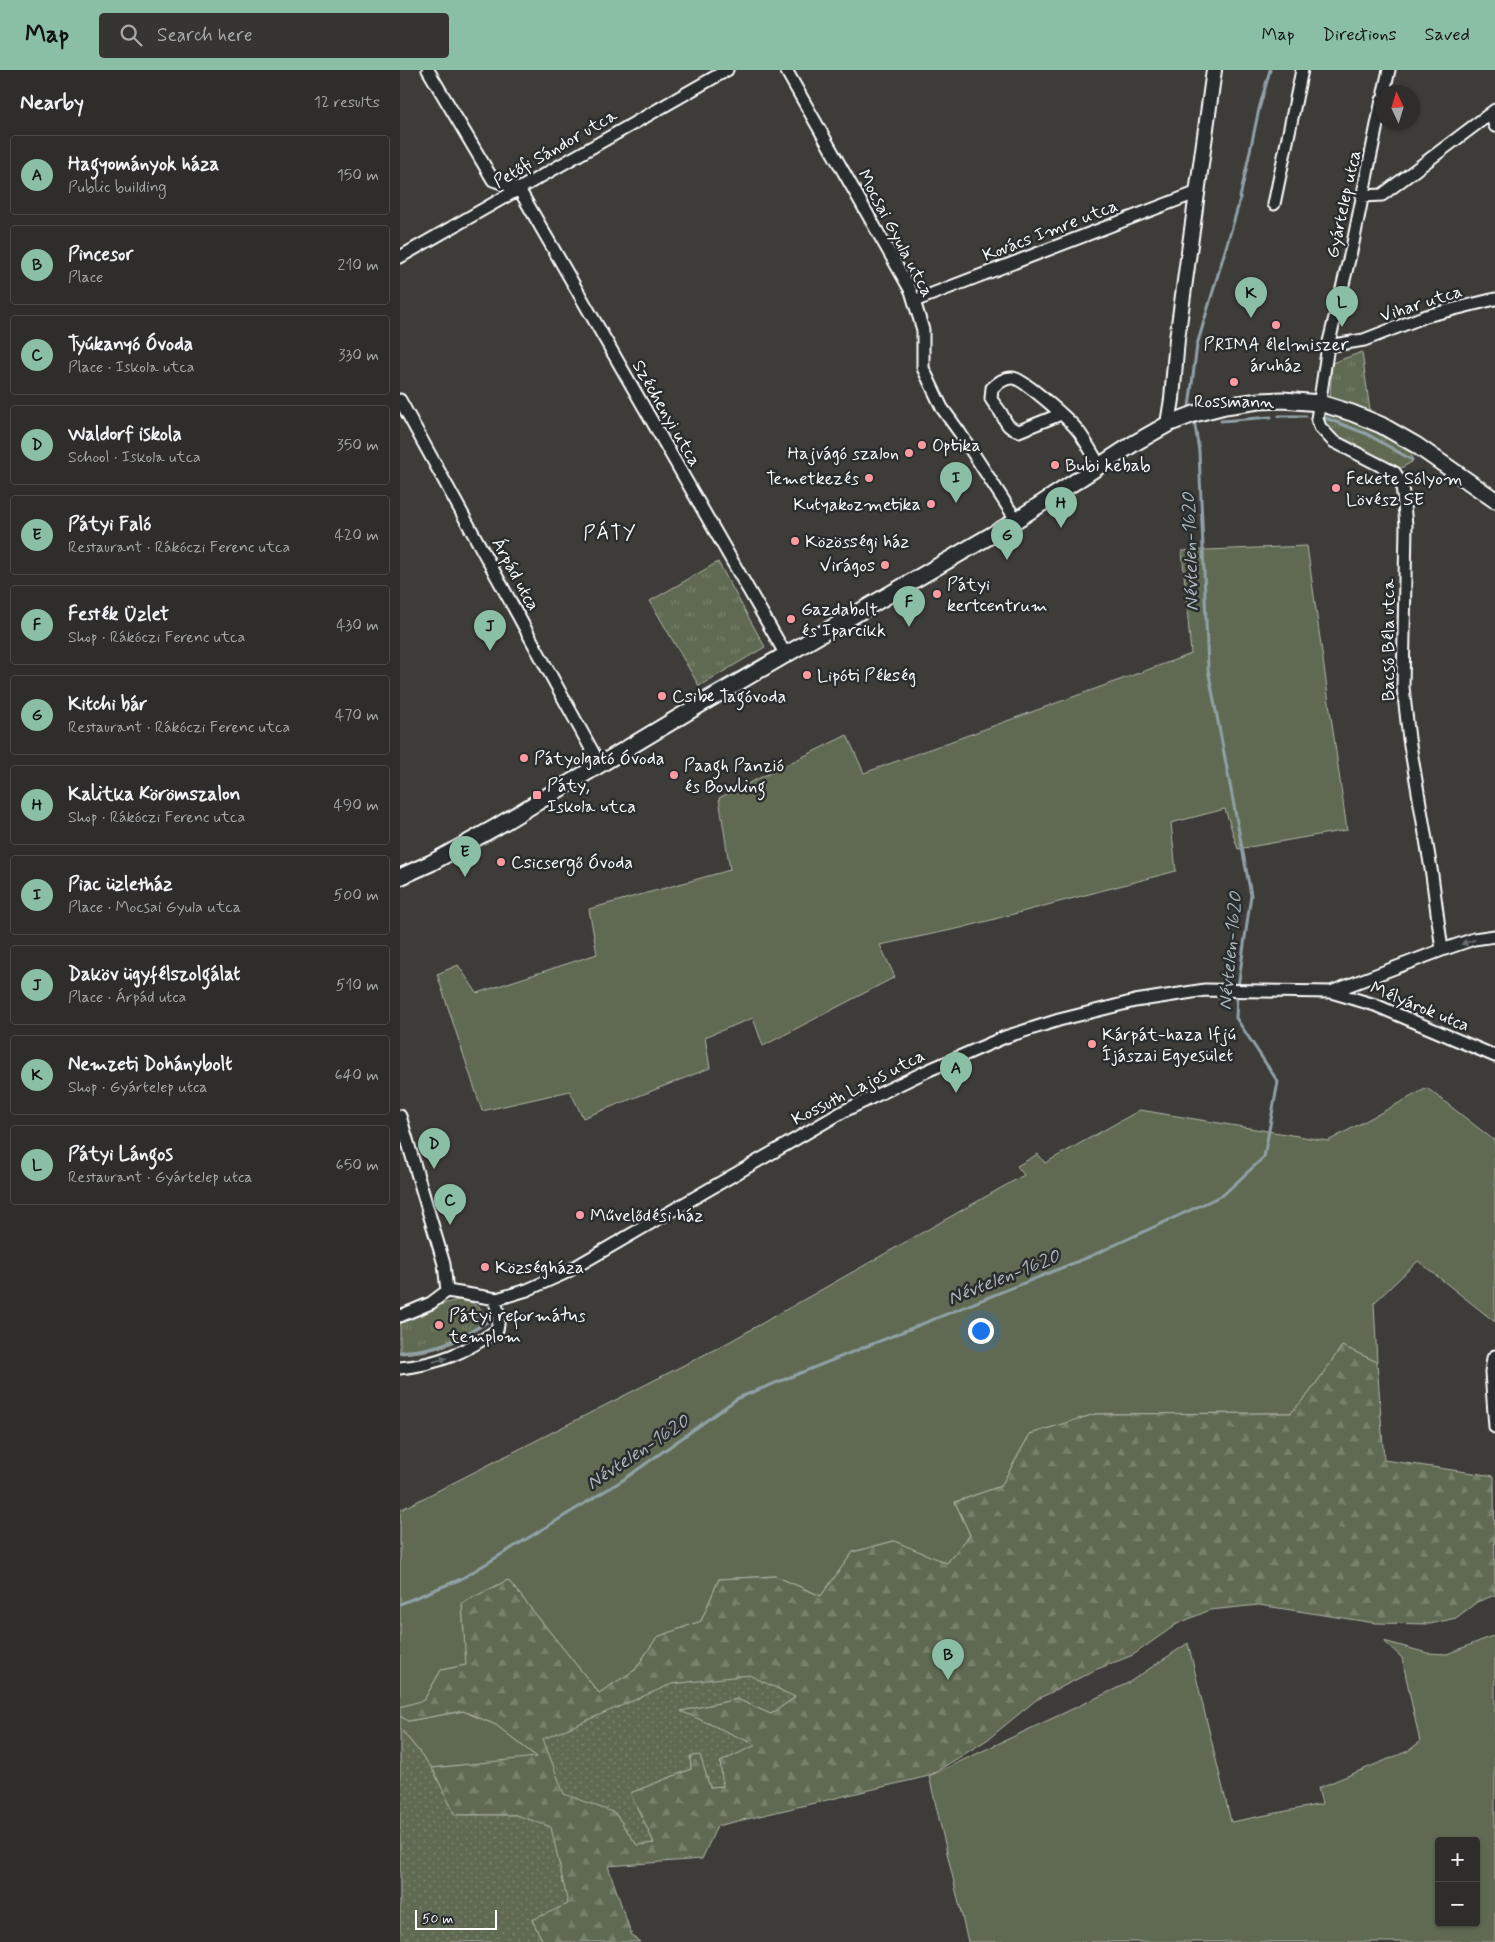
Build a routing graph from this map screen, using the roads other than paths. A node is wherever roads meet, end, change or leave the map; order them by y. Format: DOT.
graph roads {
  1 [pos="428,70"];
  2 [pos="727,70"];
  3 [pos="786,70"];
  4 [pos="1214,70"];
  5 [pos="1302,70"];
  6 [pos="1389,70"];
  7 [pos="1386,85"];
  8 [pos="1493,112"];
  9 [pos="1495,126"];
  10 [pos="1376,130"];
  11 [pos="519,190"];
  12 [pos="1198,192"];
  13 [pos="1362,196"];
  14 [pos="1274,204"];
  15 [pos="400,257"];
  16 [pos="1495,299"];
  17 [pos="914,302"];
  18 [pos="1328,346"];
  19 [pos="400,400"];
  20 [pos="1320,403"];
  21 [pos="1061,414"];
  22 [pos="1174,422"];
  23 [pos="1100,466"];
  24 [pos="1495,500"];
  25 [pos="1017,520"];
  26 [pos="786,655"];
  27 [pos="600,765"];
  28 [pos="400,877"];
  29 [pos="1495,936"];
  30 [pos="1442,950"];
  31 [pos="1331,992"];
  32 [pos="1492,1051"];
  33 [pos="400,1116"];
  34 [pos="447,1291"];
  35 [pos="492,1299"];
  36 [pos="400,1316"];
  37 [pos="1495,1356"];
  38 [pos="400,1368"];
  39 [pos="1495,1427"];
  1 -- 11 [label="street"];
  2 -- 11 [label="street, Petőfi Sándor utca"];
  3 -- 17 [label="street, Mocsai Gyula utca"];
  4 -- 12 [label="street"];
  5 -- 14 [label="street"];
  6 -- 7 [label="street"];
  8 -- 9 [label="street"];
  8 -- 13 [label="street"];
  10 -- 13 [label="street, Gyártelep utca"];
  11 -- 15 [label="street, Petőfi Sándor utca"];
  11 -- 26 [label="street, Széchenyi utca"];
  12 -- 17 [label="street, Kovács Imre utca"];
  12 -- 22 [label="street"];
  13 -- 18 [label="street, Gyártelep utca"];
  16 -- 18 [label="street, Vihar utca"];
  17 -- 25 [label="street, Mocsai Gyula utca"];
  18 -- 20 [label="street, Gyártelep utca"];
  19 -- 27 [label="street, Árpád utca"];
  20 -- 22 [label="main road"];
  20 -- 24 [label="main road"];
  20 -- 30 [label="street, Bacsó Béla utca"];
  21 -- 21 [label="street"];
  21 -- 23 [label="street"];
  22 -- 23 [label="main road"];
  23 -- 25 [label="main road"];
  25 -- 26 [label="main road"];
  26 -- 27 [label="main road"];
  27 -- 28 [label="main road"];
  29 -- 30 [label="street, Kossuth Lajos utca, one-way"];
  30 -- 31 [label="street, Kossuth Lajos utca"];
  31 -- 32 [label="street, Mélyárok utca"];
  31 -- 35 [label="street, Kossuth Lajos utca"];
  33 -- 34 [label="street"];
  34 -- 35 [label="street, Kossuth Lajos utca"];
  34 -- 36 [label="street"];
  38 -- 35 [label="street, one-way"];
  37 -- 39 [label="street"];
}
